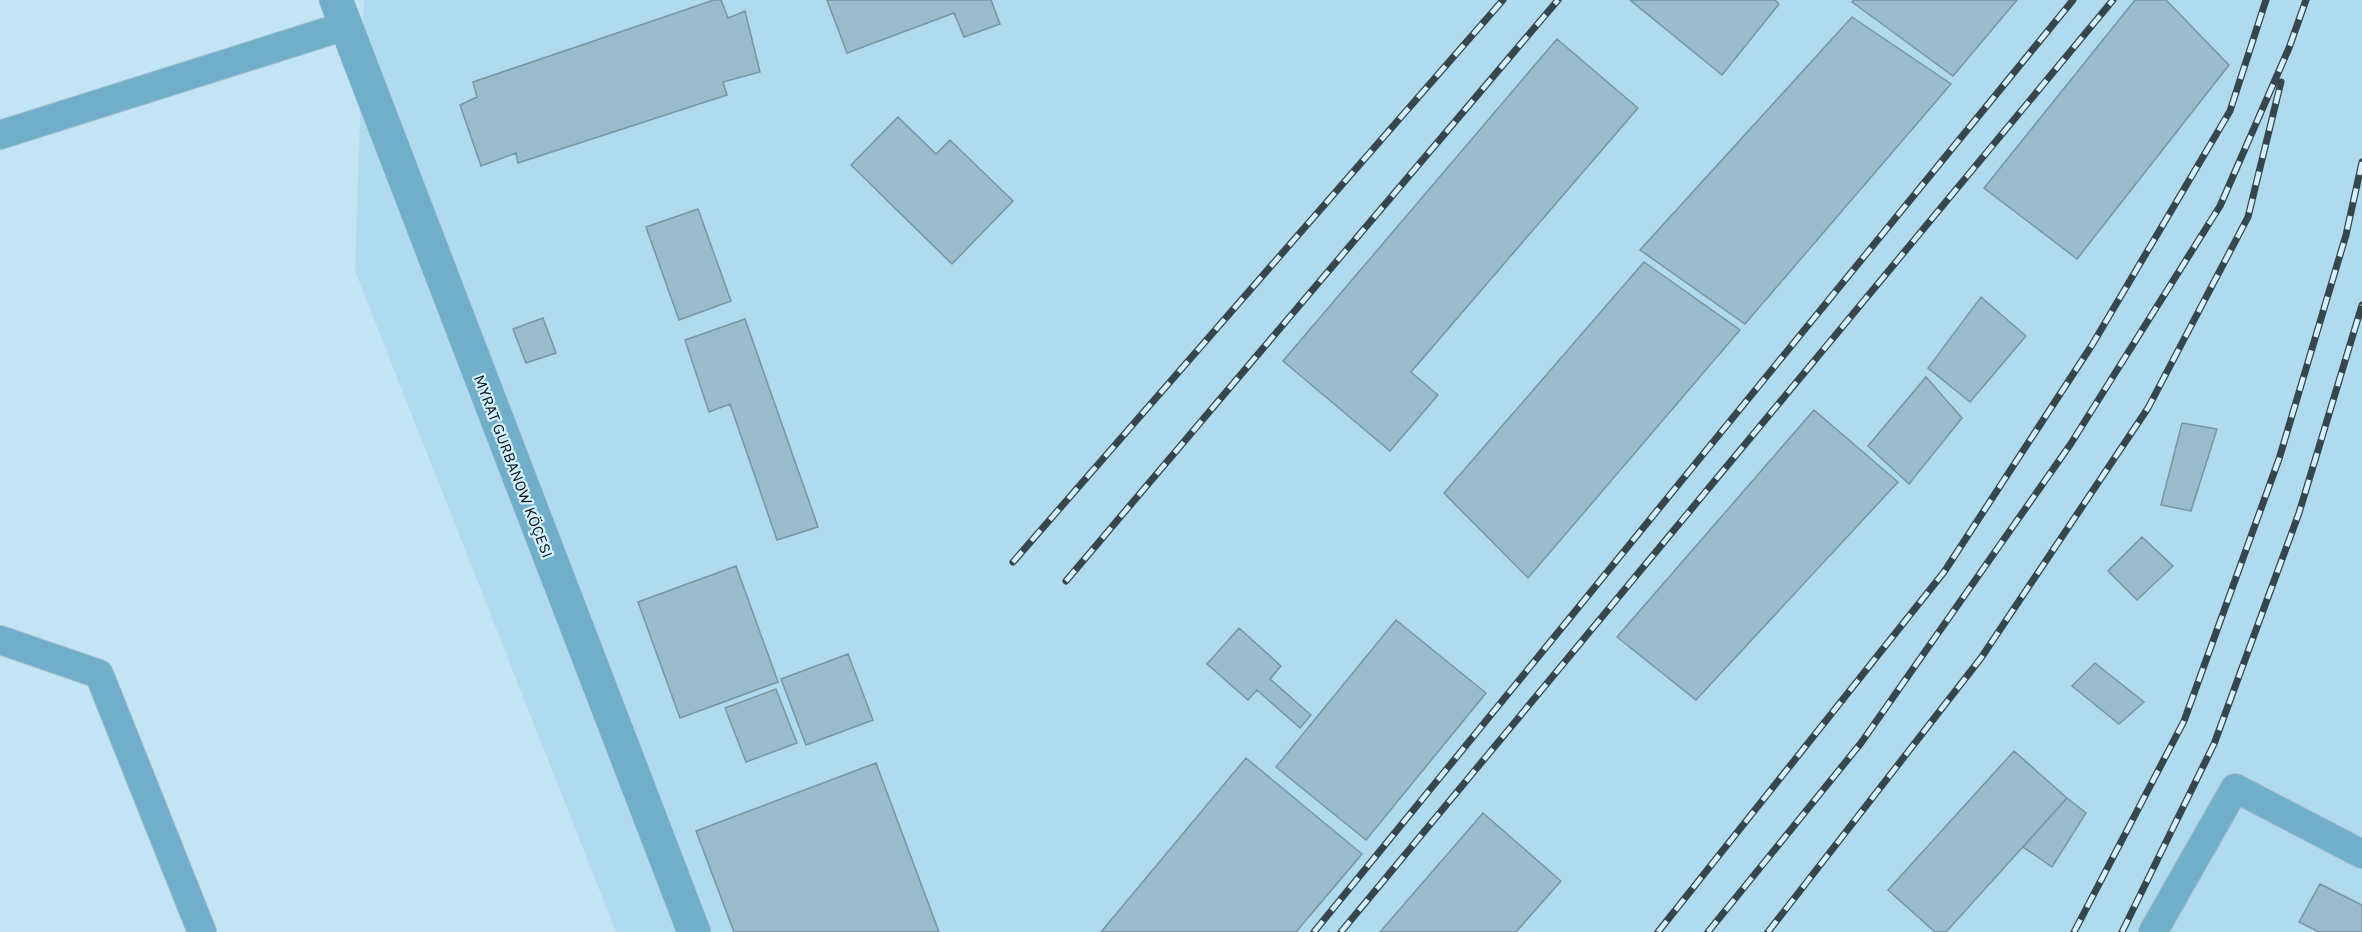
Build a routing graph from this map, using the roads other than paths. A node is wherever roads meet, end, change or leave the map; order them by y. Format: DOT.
graph roads {
  1 [pos="341,13"];
  2 [pos="0,135"];
  3 [pos="0,640"];
  4 [pos="2362,854"];
  5 [pos="202,932"];
  6 [pos="694,932"];
  7 [pos="2154,932"];
  1 -- 2 [label="street"];
  1 -- 6 [label="street, MYRAT GURBANOW KÖÇESI"];
  3 -- 5 [label="street"];
  4 -- 7 [label="street"];
}
